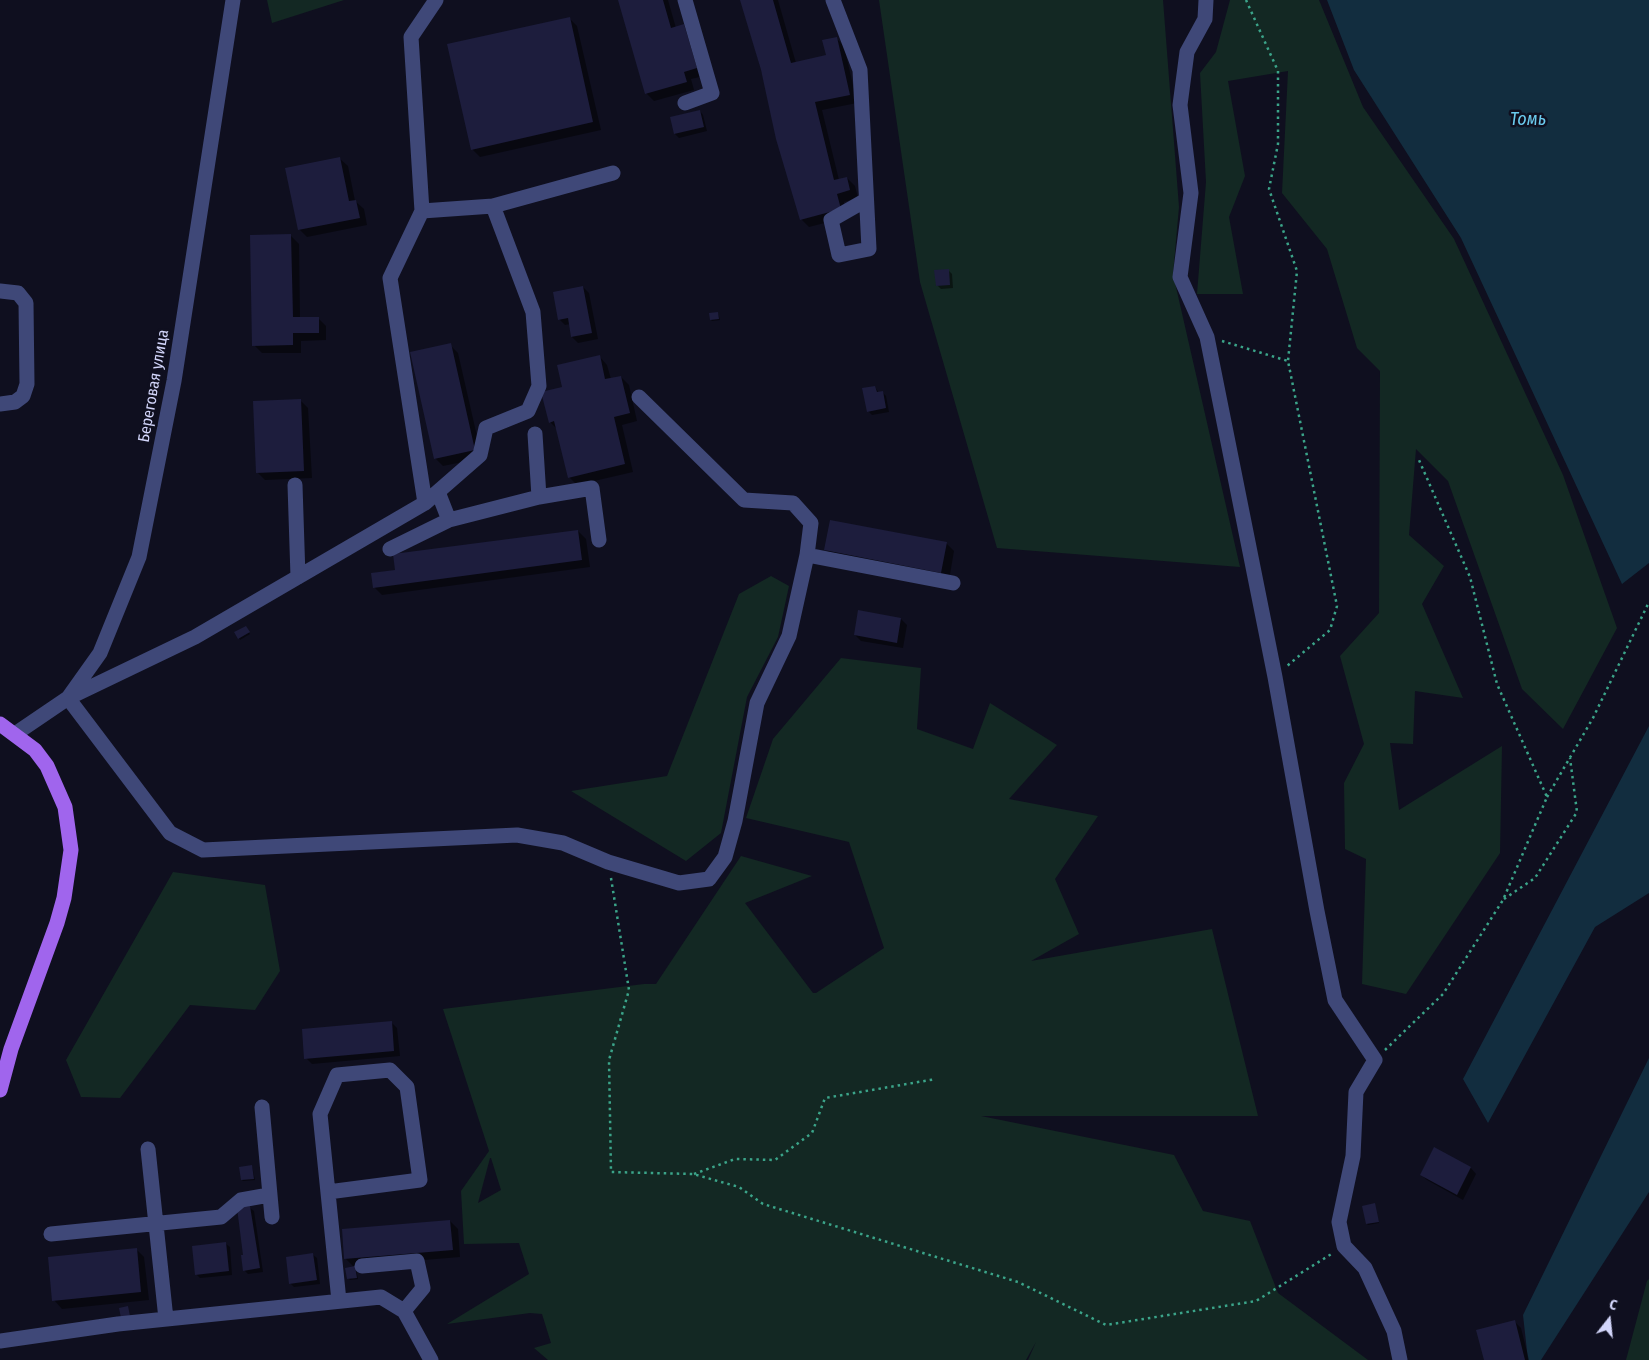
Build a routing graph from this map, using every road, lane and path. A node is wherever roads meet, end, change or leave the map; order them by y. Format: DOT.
graph roads {
  1 [pos="233,0"];
  2 [pos="436,0"];
  3 [pos="685,0"];
  4 [pos="833,0"];
  5 [pos="1206,0"];
  6 [pos="1246,0"];
  7 [pos="685,103"];
  8 [pos="613,172"];
  9 [pos="866,200"];
  10 [pos="493,206"];
  11 [pos="422,211"];
  12 [pos="0,291"];
  13 [pos="1207,336"];
  14 [pos="1288,362"];
  15 [pos="639,397"];
  16 [pos="0,404"];
  17 [pos="535,434"];
  18 [pos="1419,460"];
  19 [pos="295,485"];
  20 [pos="438,492"];
  21 [pos="539,497"];
  22 [pos="425,503"];
  23 [pos="449,520"];
  24 [pos="599,540"];
  25 [pos="390,549"];
  26 [pos="807,555"];
  27 [pos="298,577"];
  28 [pos="953,583"];
  29 [pos="1649,602"];
  30 [pos="1275,677"];
  31 [pos="68,698"];
  32 [pos="0,724"];
  33 [pos="14,734"];
  34 [pos="1570,758"];
  35 [pos="1547,797"];
  36 [pos="608,862"];
  37 [pos="1503,900"];
  38 [pos="1375,1060"];
  39 [pos="936,1079"];
  40 [pos="0,1090"];
  41 [pos="262,1107"];
  42 [pos="148,1149"];
  43 [pos="693,1174"];
  44 [pos="328,1192"];
  45 [pos="269,1196"];
  46 [pos="272,1217"];
  47 [pos="156,1223"];
  48 [pos="51,1234"];
  49 [pos="1344,1246"];
  50 [pos="362,1266"];
  51 [pos="339,1301"];
  52 [pos="404,1311"];
  53 [pos="166,1319"];
  54 [pos="0,1341"];
  55 [pos="431,1360"];
  56 [pos="1400,1360"];
  1 -- 31 [label="street, Береговая улица"];
  2 -- 11 [label="street"];
  3 -- 7 [label="street"];
  4 -- 9 [label="street"];
  5 -- 13 [label="street"];
  6 -- 14 [label="path"];
  8 -- 10 [label="street"];
  10 -- 11 [label="street"];
  10 -- 20 [label="street"];
  11 -- 22 [label="street"];
  12 -- 16 [label="street"];
  13 -- 14 [label="path"];
  13 -- 30 [label="street"];
  14 -- 30 [label="path"];
  15 -- 26 [label="street"];
  17 -- 21 [label="street"];
  18 -- 35 [label="path"];
  19 -- 27 [label="street"];
  20 -- 22 [label="street"];
  20 -- 23 [label="street"];
  21 -- 23 [label="street"];
  21 -- 24 [label="street"];
  22 -- 27 [label="street"];
  23 -- 25 [label="street"];
  26 -- 28 [label="street"];
  26 -- 36 [label="street"];
  27 -- 31 [label="street"];
  29 -- 34 [label="path"];
  30 -- 38 [label="street"];
  31 -- 33 [label="street, Береговая улица"];
  31 -- 36 [label="street"];
  32 -- 33 [label="main road"];
  33 -- 40 [label="main road"];
  34 -- 35 [label="path"];
  34 -- 37 [label="path"];
  35 -- 37 [label="path"];
  36 -- 43 [label="path"];
  37 -- 38 [label="path"];
  38 -- 49 [label="street"];
  39 -- 43 [label="path"];
  41 -- 45 [label="street"];
  42 -- 47 [label="street"];
  43 -- 49 [label="path"];
  44 -- 44 [label="street"];
  44 -- 51 [label="street"];
  45 -- 46 [label="street"];
  45 -- 47 [label="street"];
  47 -- 48 [label="street"];
  47 -- 53 [label="street"];
  49 -- 56 [label="street"];
  50 -- 52 [label="street"];
  51 -- 52 [label="street"];
  51 -- 53 [label="street"];
  52 -- 55 [label="street"];
  53 -- 54 [label="street"];
}
